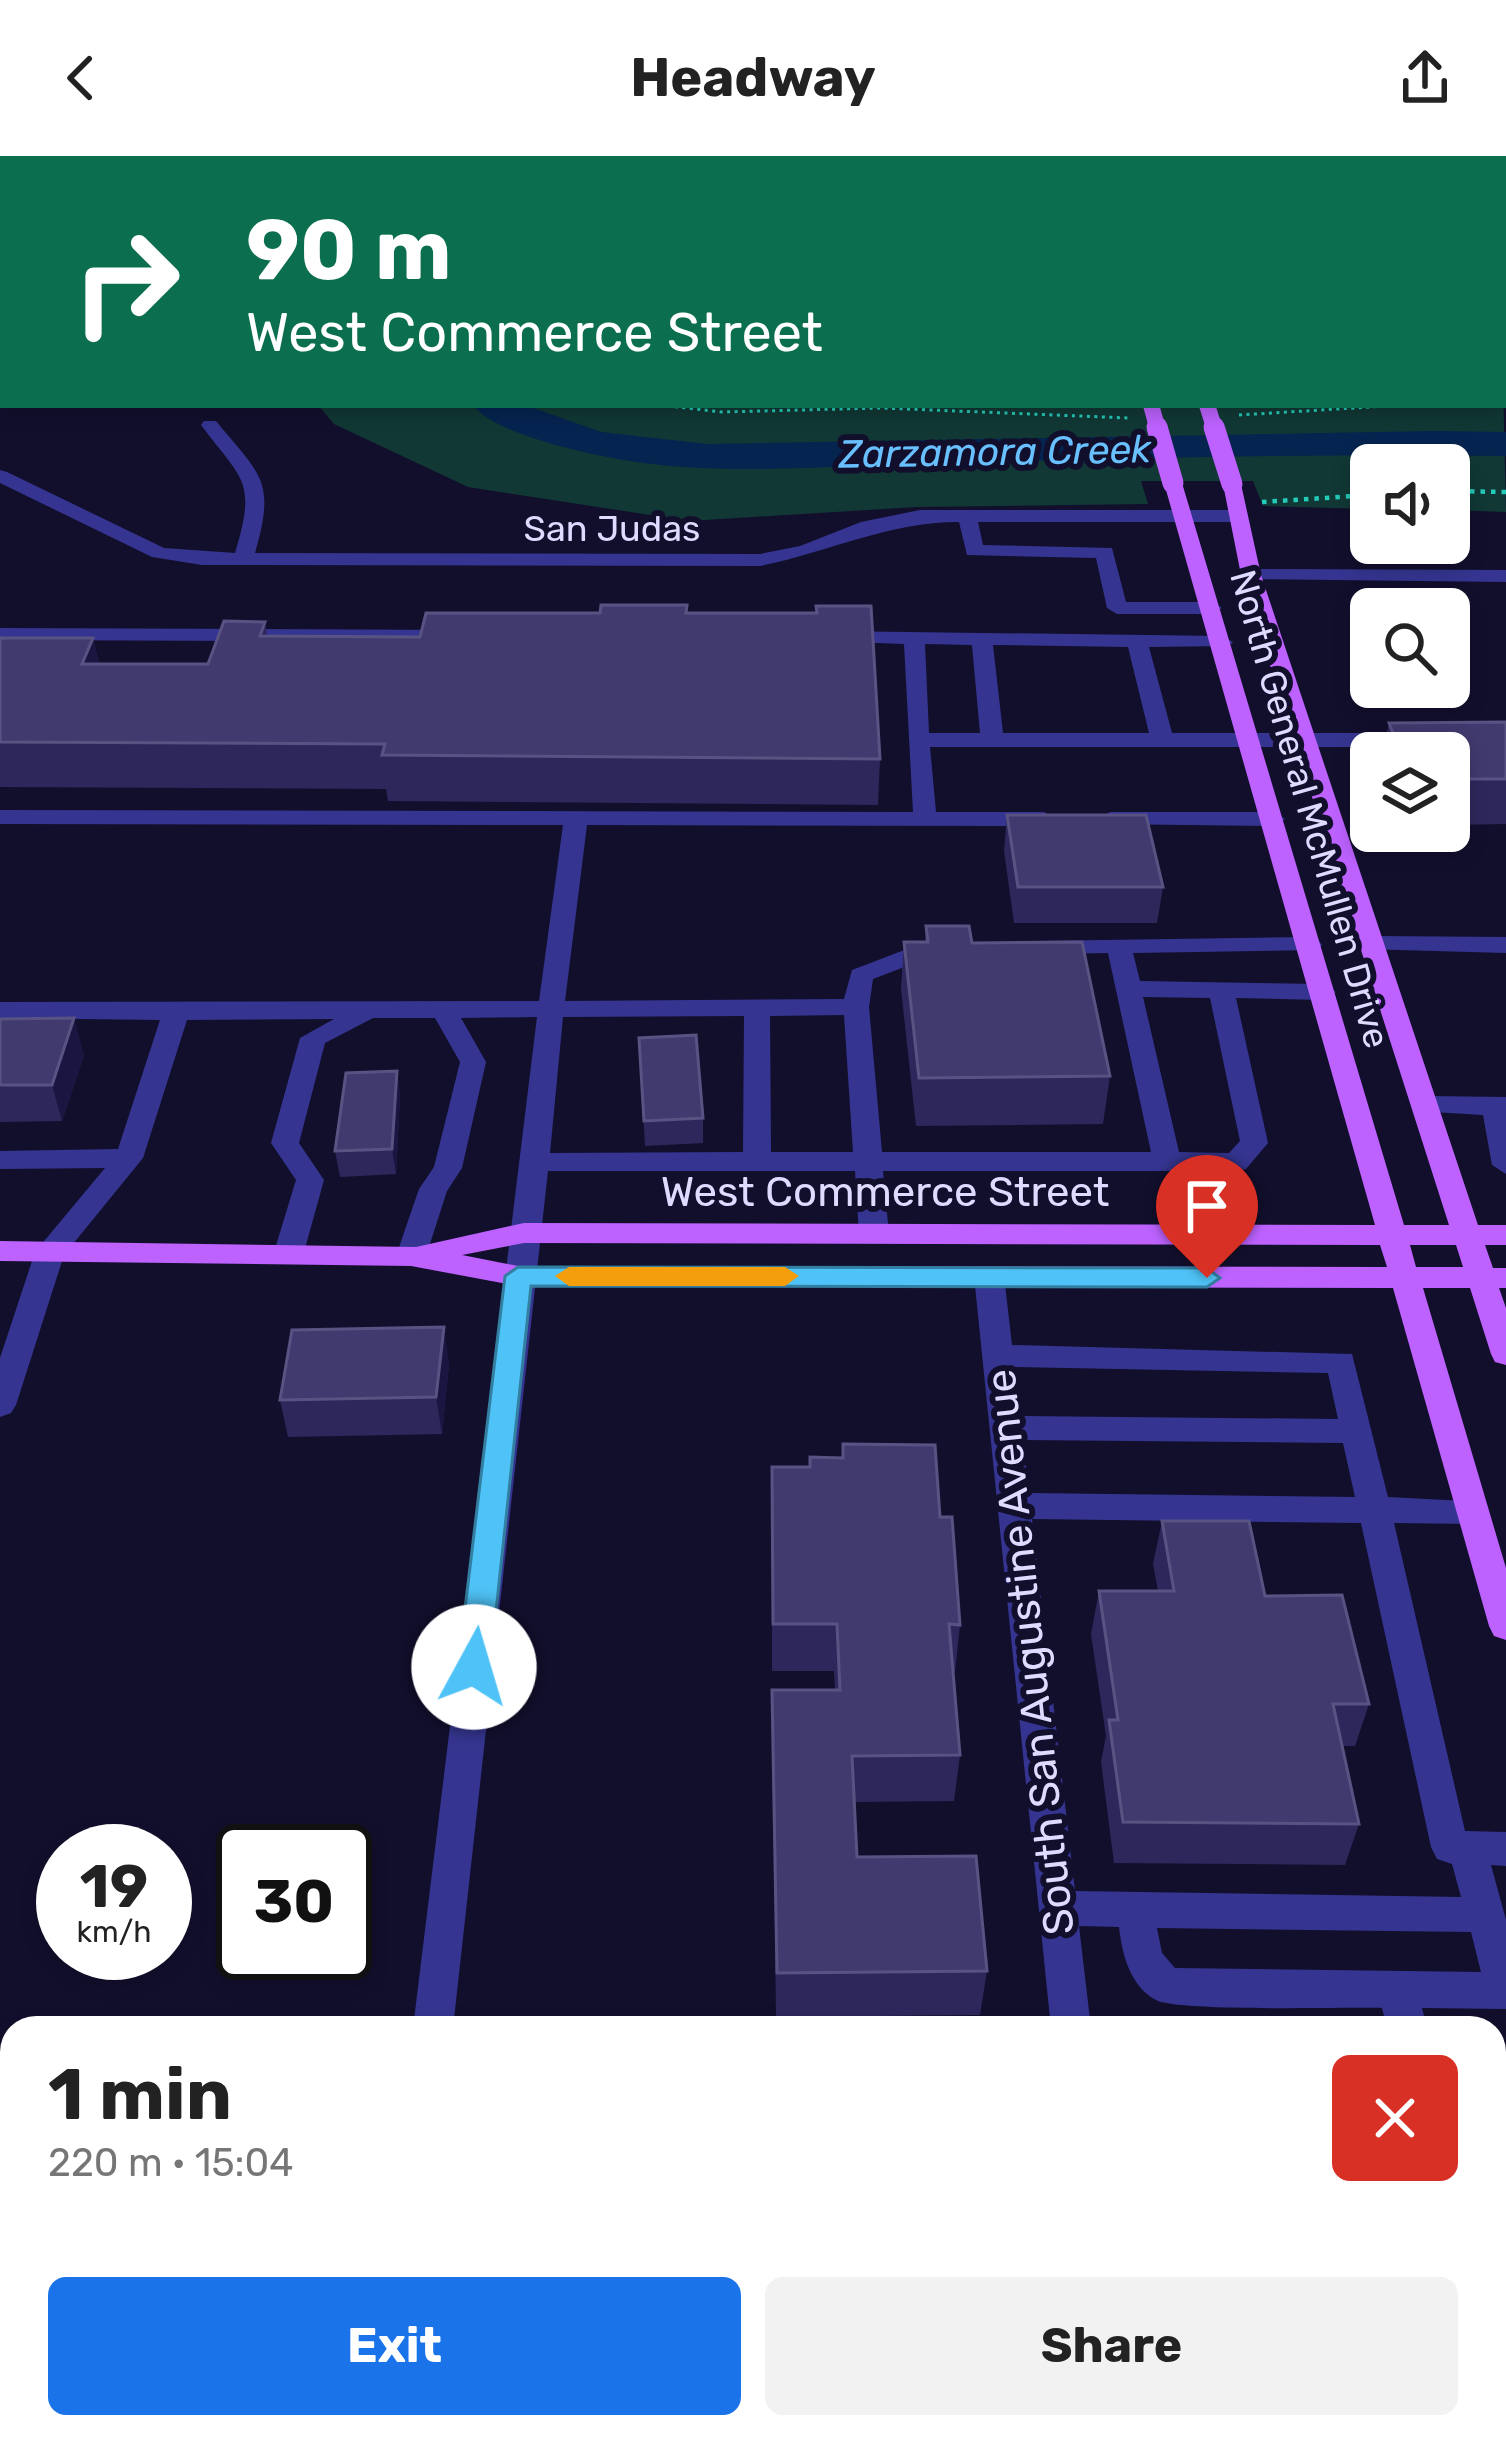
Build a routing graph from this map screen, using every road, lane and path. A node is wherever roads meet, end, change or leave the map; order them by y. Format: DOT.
graph roads {
  1 [pos="141,156"];
  2 [pos="187,156"];
  3 [pos="687,408"];
  4 [pos="1152,408"];
  5 [pos="1209,408"];
  6 [pos="1358,408"];
  7 [pos="1239,416"];
  8 [pos="1129,418"];
  9 [pos="210,425"];
  10 [pos="0,476"];
  11 [pos="1470,491"];
  12 [pos="1506,492"];
  13 [pos="1350,496"];
  14 [pos="967,515"];
  15 [pos="1183,516"];
  16 [pos="1236,516"];
  17 [pos="1265,517"];
  18 [pos="243,559"];
  19 [pos="1251,575"];
  20 [pos="1506,576"];
  21 [pos="1212,608"];
  22 [pos="0,634"];
  23 [pos="478,636"];
  24 [pos="806,637"];
  25 [pos="914,639"];
  26 [pos="982,640"];
  27 [pos="1137,642"];
  28 [pos="1222,642"];
  29 [pos="1250,738"];
  30 [pos="1162,739"];
  31 [pos="1305,739"];
  32 [pos="918,740"];
  33 [pos="992,740"];
  34 [pos="1506,740"];
  35 [pos="0,818"];
  36 [pos="576,818"];
  37 [pos="925,819"];
  38 [pos="1273,819"];
  39 [pos="1373,944"];
  40 [pos="1309,945"];
  41 [pos="1506,945"];
  42 [pos="958,946"];
  43 [pos="1027,946"];
  44 [pos="1119,946"];
  45 [pos="1129,989"];
  46 [pos="1221,991"];
  47 [pos="1322,992"];
  48 [pos="856,1007"];
  49 [pos="758,1008"];
  50 [pos="0,1010"];
  51 [pos="375,1010"];
  52 [pos="444,1010"];
  53 [pos="551,1010"];
  54 [pos="176,1012"];
  55 [pos="1426,1106"];
  56 [pos="1501,1106"];
  57 [pos="129,1158"];
  58 [pos="0,1160"];
  59 [pos="1167,1161"];
  60 [pos="535,1162"];
  61 [pos="758,1162"];
  62 [pos="868,1162"];
  63 [pos="1506,1165"];
  64 [pos="524,1233"];
  65 [pos="874,1234"];
  66 [pos="1506,1235"];
  67 [pos="1393,1236"];
  68 [pos="1468,1236"];
  69 [pos="0,1251"];
  70 [pos="50,1252"];
  71 [pos="289,1252"];
  72 [pos="411,1256"];
  73 [pos="518,1276"];
  74 [pos="989,1276"];
  75 [pos="1406,1278"];
  76 [pos="1494,1278"];
  77 [pos="1506,1354"];
  78 [pos="997,1356"];
  79 [pos="0,1405"];
  80 [pos="1005,1428"];
  81 [pos="1356,1431"];
  82 [pos="1012,1506"];
  83 [pos="1374,1509"];
  84 [pos="1472,1511"];
  85 [pos="1506,1626"];
  86 [pos="1487,1849"];
  87 [pos="1060,1908"];
  88 [pos="1136,1910"];
  89 [pos="1485,1915"];
  90 [pos="1402,2009"];
  91 [pos="434,2016"];
  92 [pos="1070,2016"];
  1 -- 2 [label="path"];
  3 -- 8 [label="path"];
  4 -- 15 [label="main road, North General McMullen Drive, bridge"];
  5 -- 16 [label="main road, North General McMullen Drive, bridge"];
  6 -- 7 [label="path"];
  9 -- 18 [label="street"];
  10 -- 18 [label="street, San Judas"];
  11 -- 12 [label="path"];
  13 -- 17 [label="path"];
  14 -- 15 [label="street, San Judas"];
  14 -- 18 [label="street, San Judas"];
  14 -- 21 [label="street"];
  15 -- 16 [label="street, San Judas"];
  15 -- 21 [label="main road, North General McMullen Drive"];
  16 -- 19 [label="main road, North General McMullen Drive"];
  19 -- 20 [label="street"];
  19 -- 31 [label="main road, North General McMullen Drive"];
  21 -- 28 [label="main road, North General McMullen Drive"];
  22 -- 23 [label="street"];
  24 -- 25 [label="street"];
  25 -- 26 [label="street"];
  25 -- 32 [label="street"];
  26 -- 27 [label="street"];
  26 -- 33 [label="street"];
  27 -- 28 [label="street"];
  27 -- 30 [label="street"];
  28 -- 29 [label="main road, North General McMullen Drive"];
  29 -- 30 [label="street"];
  29 -- 31 [label="street"];
  29 -- 38 [label="main road, North General McMullen Drive"];
  30 -- 33 [label="street"];
  31 -- 34 [label="street"];
  31 -- 39 [label="main road, North General McMullen Drive"];
  32 -- 33 [label="street"];
  32 -- 37 [label="street"];
  35 -- 36 [label="street"];
  36 -- 37 [label="street"];
  36 -- 53 [label="street"];
  37 -- 38 [label="street"];
  38 -- 40 [label="main road, North General McMullen Drive"];
  39 -- 41 [label="street"];
  39 -- 55 [label="main road, North General McMullen Drive"];
  40 -- 44 [label="street"];
  40 -- 47 [label="main road, North General McMullen Drive"];
  42 -- 48 [label="street"];
  43 -- 44 [label="street"];
  44 -- 45 [label="street"];
  45 -- 46 [label="street"];
  45 -- 59 [label="street"];
  46 -- 47 [label="street"];
  46 -- 59 [label="street"];
  47 -- 67 [label="main road, North General McMullen Drive"];
  48 -- 49 [label="street"];
  48 -- 62 [label="street"];
  49 -- 53 [label="street"];
  49 -- 61 [label="street"];
  50 -- 54 [label="street"];
  51 -- 52 [label="street"];
  51 -- 54 [label="street"];
  51 -- 71 [label="street"];
  52 -- 53 [label="street"];
  52 -- 72 [label="street"];
  53 -- 60 [label="street"];
  54 -- 57 [label="street"];
  55 -- 56 [label="street"];
  55 -- 68 [label="main road, North General McMullen Drive"];
  56 -- 63 [label="street"];
  57 -- 58 [label="street"];
  57 -- 70 [label="street"];
  59 -- 62 [label="street"];
  60 -- 61 [label="street"];
  60 -- 64 [label="street"];
  61 -- 62 [label="street"];
  62 -- 65 [label="street"];
  64 -- 65 [label="main road, West Commerce Street"];
  64 -- 72 [label="main road, West Commerce Street"];
  64 -- 73 [label="street"];
  65 -- 67 [label="main road, West Commerce Street"];
  66 -- 68 [label="main road, West Commerce Street"];
  67 -- 68 [label="main road, West Commerce Street"];
  67 -- 75 [label="main road, North General McMullen Drive"];
  68 -- 76 [label="main road, North General McMullen Drive"];
  69 -- 70 [label="main road, West Commerce Street"];
  70 -- 71 [label="main road, West Commerce Street"];
  70 -- 79 [label="street"];
  71 -- 72 [label="main road, West Commerce Street"];
  72 -- 73 [label="main road, West Commerce Street"];
  73 -- 74 [label="main road, West Commerce Street"];
  73 -- 91 [label="street"];
  74 -- 75 [label="main road, West Commerce Street"];
  74 -- 78 [label="street, South San Augustine Avenue"];
  75 -- 76 [label="main road, West Commerce Street"];
  75 -- 84 [label="main road, North General McMullen Drive"];
  76 -- 77 [label="main road, North General McMullen Drive"];
  78 -- 80 [label="street, South San Augustine Avenue"];
  78 -- 81 [label="street"];
  80 -- 81 [label="street"];
  80 -- 82 [label="street, South San Augustine Avenue"];
  81 -- 83 [label="street"];
  82 -- 83 [label="street"];
  82 -- 87 [label="street, South San Augustine Avenue"];
  83 -- 84 [label="street"];
  83 -- 86 [label="street"];
  84 -- 85 [label="main road, North General McMullen Drive"];
  86 -- 89 [label="street"];
  87 -- 88 [label="street"];
  87 -- 92 [label="street, South San Augustine Avenue"];
  88 -- 89 [label="street"];
  88 -- 90 [label="street"];
  89 -- 90 [label="street"];
}
